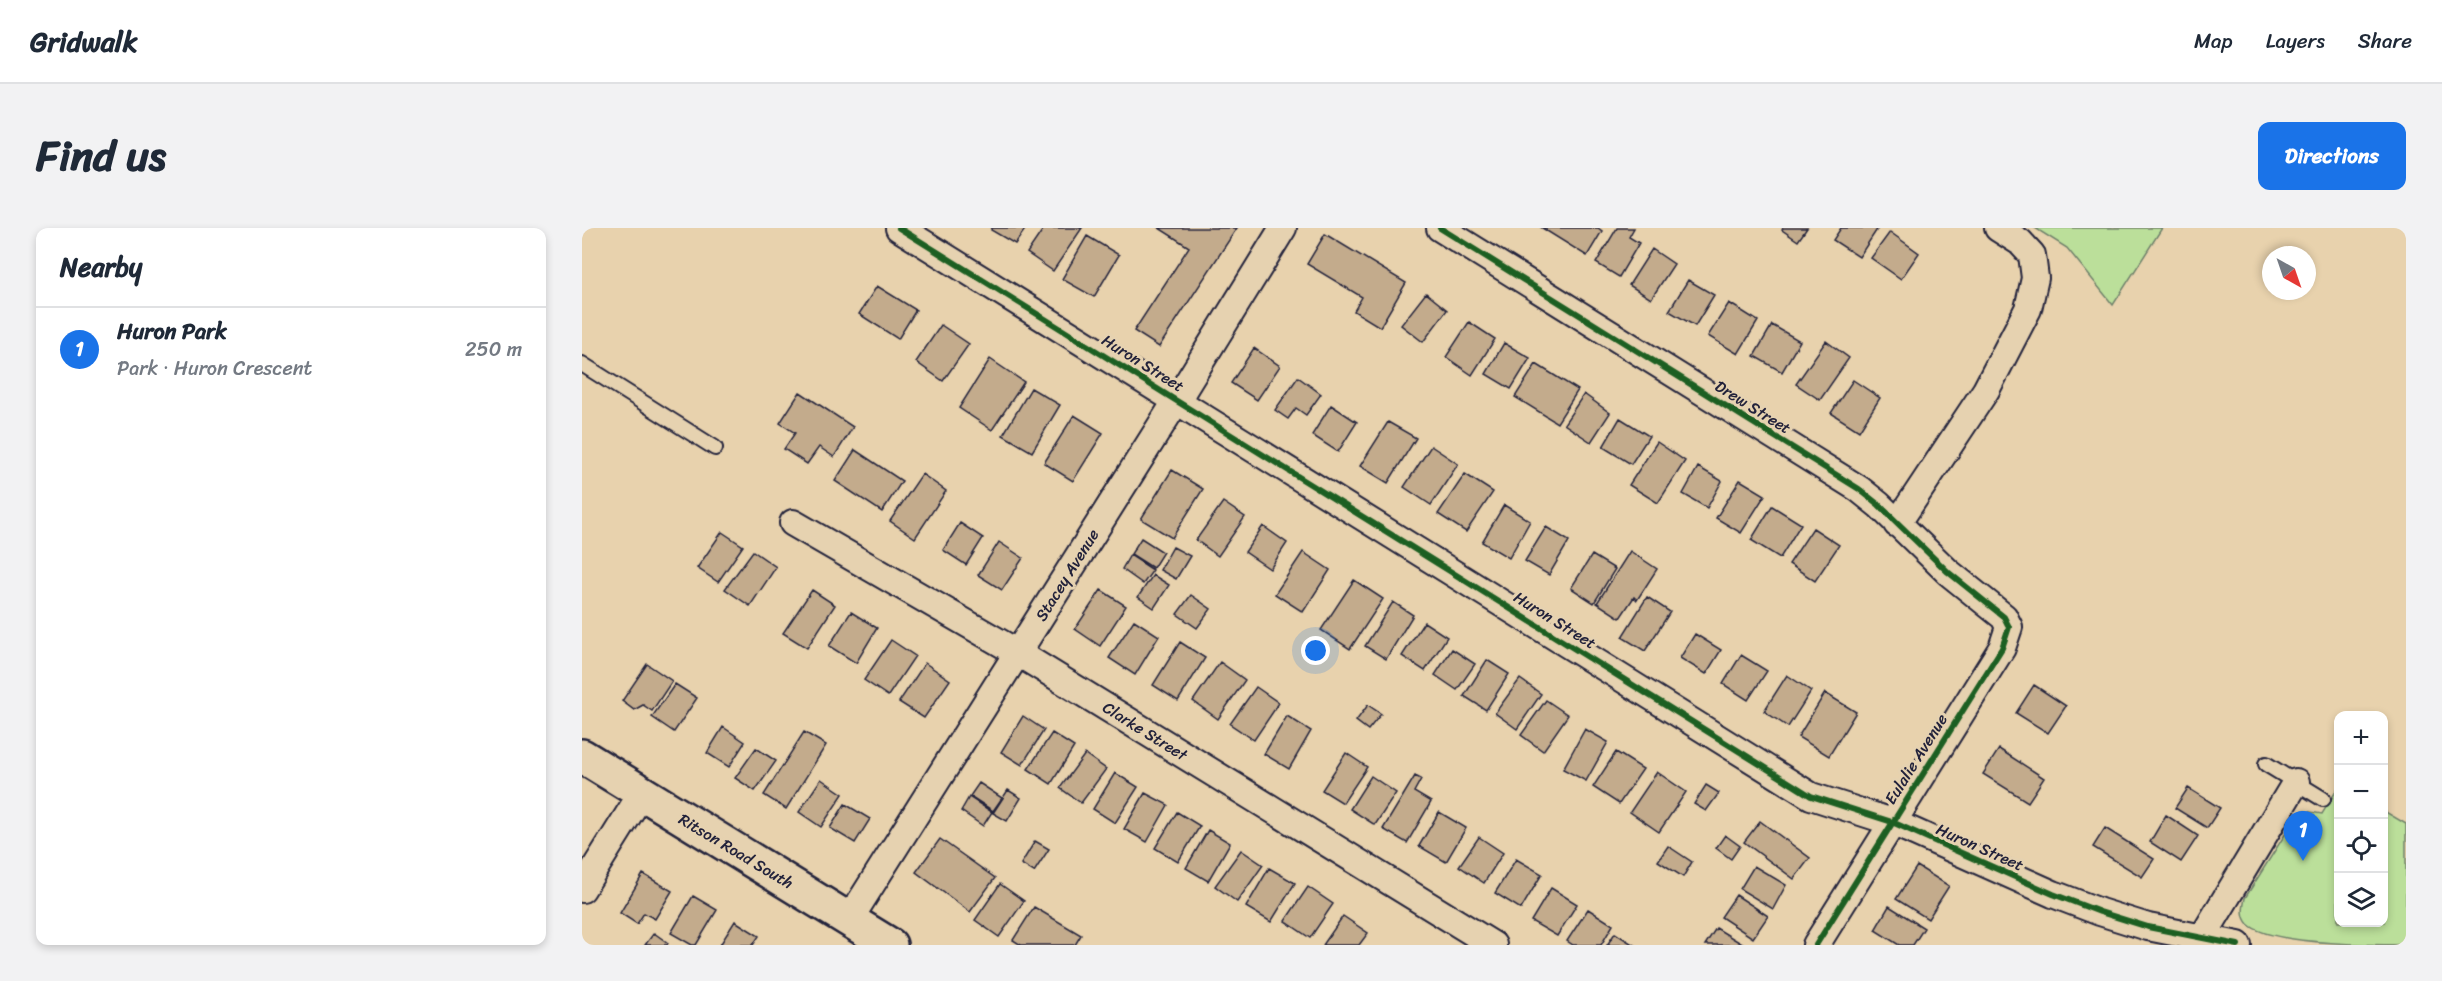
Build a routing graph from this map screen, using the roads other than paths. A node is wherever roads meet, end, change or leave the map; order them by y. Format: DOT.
graph roads {
  1 [pos="899,228"];
  2 [pos="1283,228"];
  3 [pos="1440,228"];
  4 [pos="1998,228"];
  5 [pos="582,364"];
  6 [pos="1177,400"];
  7 [pos="715,448"];
  8 [pos="793,523"];
  9 [pos="1897,524"];
  10 [pos="2002,648"];
  11 [pos="1018,653"];
  12 [pos="582,756"];
  13 [pos="2266,764"];
  14 [pos="2296,782"];
  15 [pos="642,793"];
  16 [pos="2323,799"];
  17 [pos="1892,822"];
  18 [pos="582,889"];
  19 [pos="849,920"];
  20 [pos="2202,938"];
  21 [pos="890,945"];
  22 [pos="1493,945"];
  23 [pos="1816,945"];
  24 [pos="2238,945"];
  1 -- 6 [label="street, Huron Street"];
  2 -- 6 [label="street, Stacey Avenue"];
  3 -- 9 [label="street, Drew Street"];
  4 -- 9 [label="street"];
  5 -- 7 [label="lane"];
  6 -- 11 [label="street, Stacey Avenue"];
  6 -- 17 [label="street, Huron Street"];
  8 -- 11 [label="street, Clarke Street"];
  9 -- 10 [label="street, Drew Street"];
  10 -- 17 [label="street, Eulalie Avenue"];
  11 -- 19 [label="street, Stacey Avenue"];
  11 -- 22 [label="street, Clarke Street"];
  12 -- 15 [label="main road, Ritson Road South"];
  13 -- 14 [label="lane"];
  14 -- 16 [label="lane"];
  14 -- 20 [label="street"];
  15 -- 18 [label="street"];
  15 -- 19 [label="main road, Ritson Road South"];
  17 -- 20 [label="street, Huron Street"];
  17 -- 23 [label="street, Eulalie Avenue"];
  19 -- 21 [label="main road, Ritson Road South"];
  20 -- 24 [label="street, Huron Street"];
}
